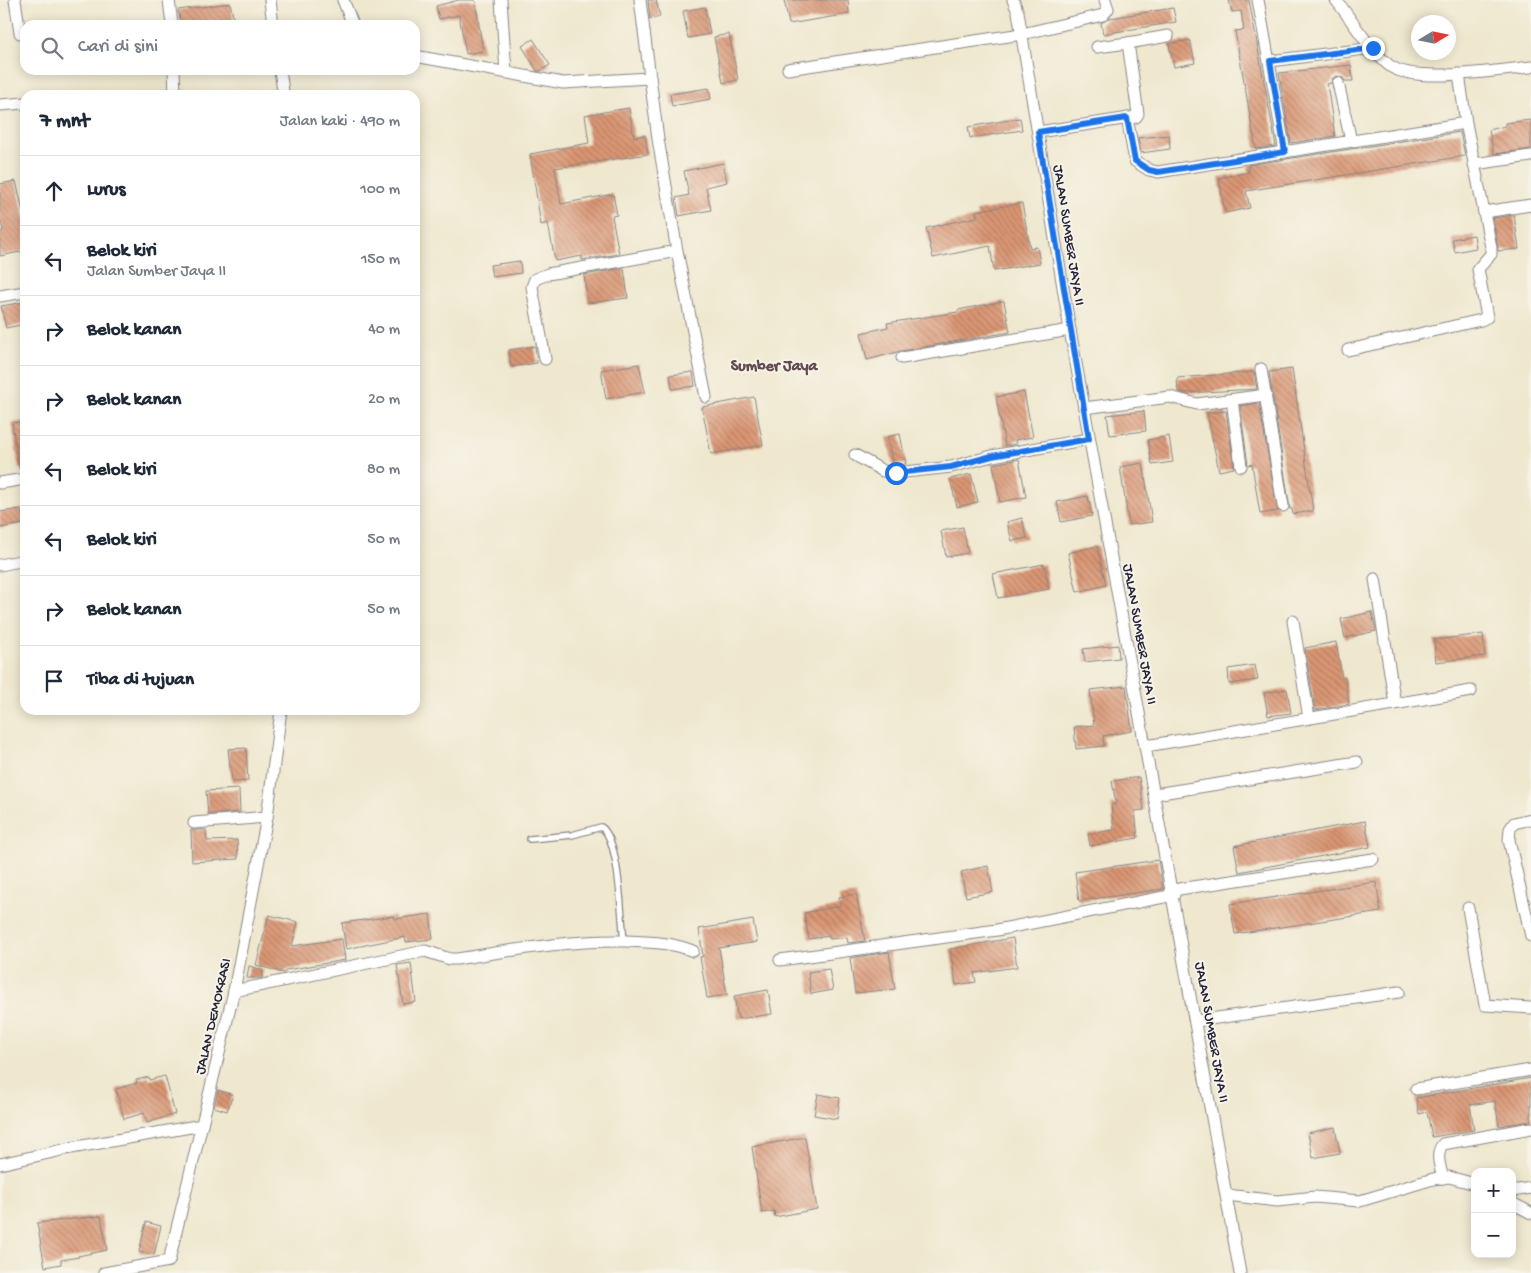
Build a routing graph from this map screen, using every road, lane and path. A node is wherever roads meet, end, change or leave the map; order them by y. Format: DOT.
graph roads {
  1 [pos="15,0"];
  2 [pos="170,0"];
  3 [pos="270,0"];
  4 [pos="343,0"];
  5 [pos="501,0"];
  6 [pos="640,0"];
  7 [pos="1012,0"];
  8 [pos="1105,0"];
  9 [pos="1258,0"];
  10 [pos="1336,0"];
  11 [pos="172,20"];
  12 [pos="273,20"];
  13 [pos="351,20"];
  14 [pos="20,33"];
  15 [pos="1022,34"];
  16 [pos="1168,36"];
  17 [pos="1128,43"];
  18 [pos="1098,47"];
  19 [pos="1373,48"];
  20 [pos="420,57"];
  21 [pos="1270,61"];
  22 [pos="1531,67"];
  23 [pos="788,69"];
  24 [pos="506,72"];
  25 [pos="1459,74"];
  26 [pos="174,75"];
  27 [pos="281,75"];
  28 [pos="650,78"];
  29 [pos="1338,83"];
  30 [pos="175,90"];
  31 [pos="283,90"];
  32 [pos="20,103"];
  33 [pos="0,105"];
  34 [pos="1127,118"];
  35 [pos="1466,123"];
  36 [pos="1038,132"];
  37 [pos="1351,141"];
  38 [pos="1285,152"];
  39 [pos="1531,156"];
  40 [pos="1474,164"];
  41 [pos="1531,205"];
  42 [pos="1484,212"];
  43 [pos="677,251"];
  44 [pos="20,293"];
  45 [pos="0,296"];
  46 [pos="1070,330"];
  47 [pos="1348,350"];
  48 [pos="902,358"];
  49 [pos="545,359"];
  50 [pos="1261,369"];
  51 [pos="1266,395"];
  52 [pos="706,398"];
  53 [pos="1232,400"];
  54 [pos="1084,408"];
  55 [pos="1089,439"];
  56 [pos="856,455"];
  57 [pos="1241,466"];
  58 [pos="20,480"];
  59 [pos="0,483"];
  60 [pos="1283,506"];
  61 [pos="20,561"];
  62 [pos="0,565"];
  63 [pos="1375,579"];
  64 [pos="1294,621"];
  65 [pos="1471,691"];
  66 [pos="1395,704"];
  67 [pos="279,715"];
  68 [pos="1309,718"];
  69 [pos="1146,746"];
  70 [pos="1357,762"];
  71 [pos="1155,794"];
  72 [pos="267,817"];
  73 [pos="1531,819"];
  74 [pos="194,823"];
  75 [pos="530,839"];
  76 [pos="1373,859"];
  77 [pos="1173,893"];
  78 [pos="1468,908"];
  79 [pos="1531,936"];
  80 [pos="624,941"];
  81 [pos="693,951"];
  82 [pos="780,960"];
  83 [pos="234,991"];
  84 [pos="1399,992"];
  85 [pos="1531,1008"];
  86 [pos="1196,1021"];
  87 [pos="1531,1070"];
  88 [pos="1416,1089"];
  89 [pos="202,1125"];
  90 [pos="1531,1128"];
  91 [pos="0,1164"];
  92 [pos="1443,1178"];
  93 [pos="1471,1182"];
  94 [pos="1531,1188"];
  95 [pos="1516,1190"];
  96 [pos="1227,1195"];
  97 [pos="1516,1205"];
  98 [pos="1531,1213"];
  99 [pos="169,1261"];
  100 [pos="104,1273"];
  101 [pos="167,1273"];
  102 [pos="1240,1273"];
  1 -- 14 [label="street"];
  2 -- 11 [label="street"];
  3 -- 12 [label="street"];
  4 -- 13 [label="street"];
  5 -- 24 [label="street"];
  6 -- 28 [label="street"];
  7 -- 15 [label="street, JALAN SUMBER JAYA II"];
  8 -- 15 [label="street"];
  9 -- 21 [label="street"];
  10 -- 19 [label="street"];
  15 -- 23 [label="street"];
  15 -- 36 [label="street, JALAN SUMBER JAYA II"];
  16 -- 17 [label="street"];
  17 -- 18 [label="street"];
  17 -- 34 [label="street"];
  19 -- 21 [label="street"];
  19 -- 25 [label="street"];
  20 -- 24 [label="street"];
  21 -- 38 [label="street"];
  22 -- 25 [label="street"];
  24 -- 28 [label="street"];
  25 -- 35 [label="street"];
  26 -- 30 [label="street"];
  27 -- 31 [label="street"];
  28 -- 43 [label="street"];
  29 -- 37 [label="street"];
  32 -- 33 [label="street"];
  34 -- 36 [label="street"];
  34 -- 38 [label="street"];
  35 -- 37 [label="street"];
  35 -- 40 [label="street"];
  36 -- 46 [label="street, JALAN SUMBER JAYA II"];
  37 -- 38 [label="street"];
  39 -- 40 [label="street"];
  40 -- 42 [label="street"];
  41 -- 42 [label="street"];
  42 -- 47 [label="street"];
  43 -- 49 [label="street"];
  43 -- 52 [label="street"];
  44 -- 45 [label="street"];
  46 -- 48 [label="street"];
  46 -- 54 [label="street, JALAN SUMBER JAYA II"];
  50 -- 51 [label="street"];
  51 -- 53 [label="street"];
  51 -- 60 [label="street"];
  53 -- 54 [label="street"];
  53 -- 57 [label="street"];
  54 -- 55 [label="street, JALAN SUMBER JAYA II"];
  55 -- 56 [label="street"];
  55 -- 69 [label="street, JALAN SUMBER JAYA II"];
  58 -- 59 [label="street"];
  61 -- 62 [label="street"];
  63 -- 66 [label="street"];
  64 -- 68 [label="street"];
  65 -- 66 [label="street"];
  66 -- 68 [label="street"];
  67 -- 72 [label="street, JALAN DEMOKRASI"];
  68 -- 69 [label="street"];
  69 -- 71 [label="street, JALAN SUMBER JAYA II"];
  70 -- 71 [label="street"];
  71 -- 77 [label="street, JALAN SUMBER JAYA II"];
  72 -- 74 [label="street"];
  72 -- 83 [label="street, JALAN DEMOKRASI"];
  73 -- 79 [label="street"];
  75 -- 80 [label="lane"];
  76 -- 77 [label="street"];
  77 -- 82 [label="street"];
  77 -- 86 [label="street, JALAN SUMBER JAYA II"];
  78 -- 85 [label="street"];
  80 -- 81 [label="street"];
  80 -- 83 [label="street"];
  83 -- 89 [label="street, JALAN DEMOKRASI"];
  84 -- 86 [label="street"];
  86 -- 96 [label="street, JALAN SUMBER JAYA II"];
  87 -- 88 [label="street"];
  89 -- 91 [label="street"];
  89 -- 99 [label="street, JALAN DEMOKRASI"];
  90 -- 92 [label="street"];
  92 -- 93 [label="street"];
  92 -- 96 [label="street"];
  94 -- 95 [label="street"];
  96 -- 102 [label="street, JALAN SUMBER JAYA II"];
  97 -- 98 [label="street"];
  99 -- 100 [label="street"];
  99 -- 101 [label="street, JALAN DEMOKRASI"];
}
